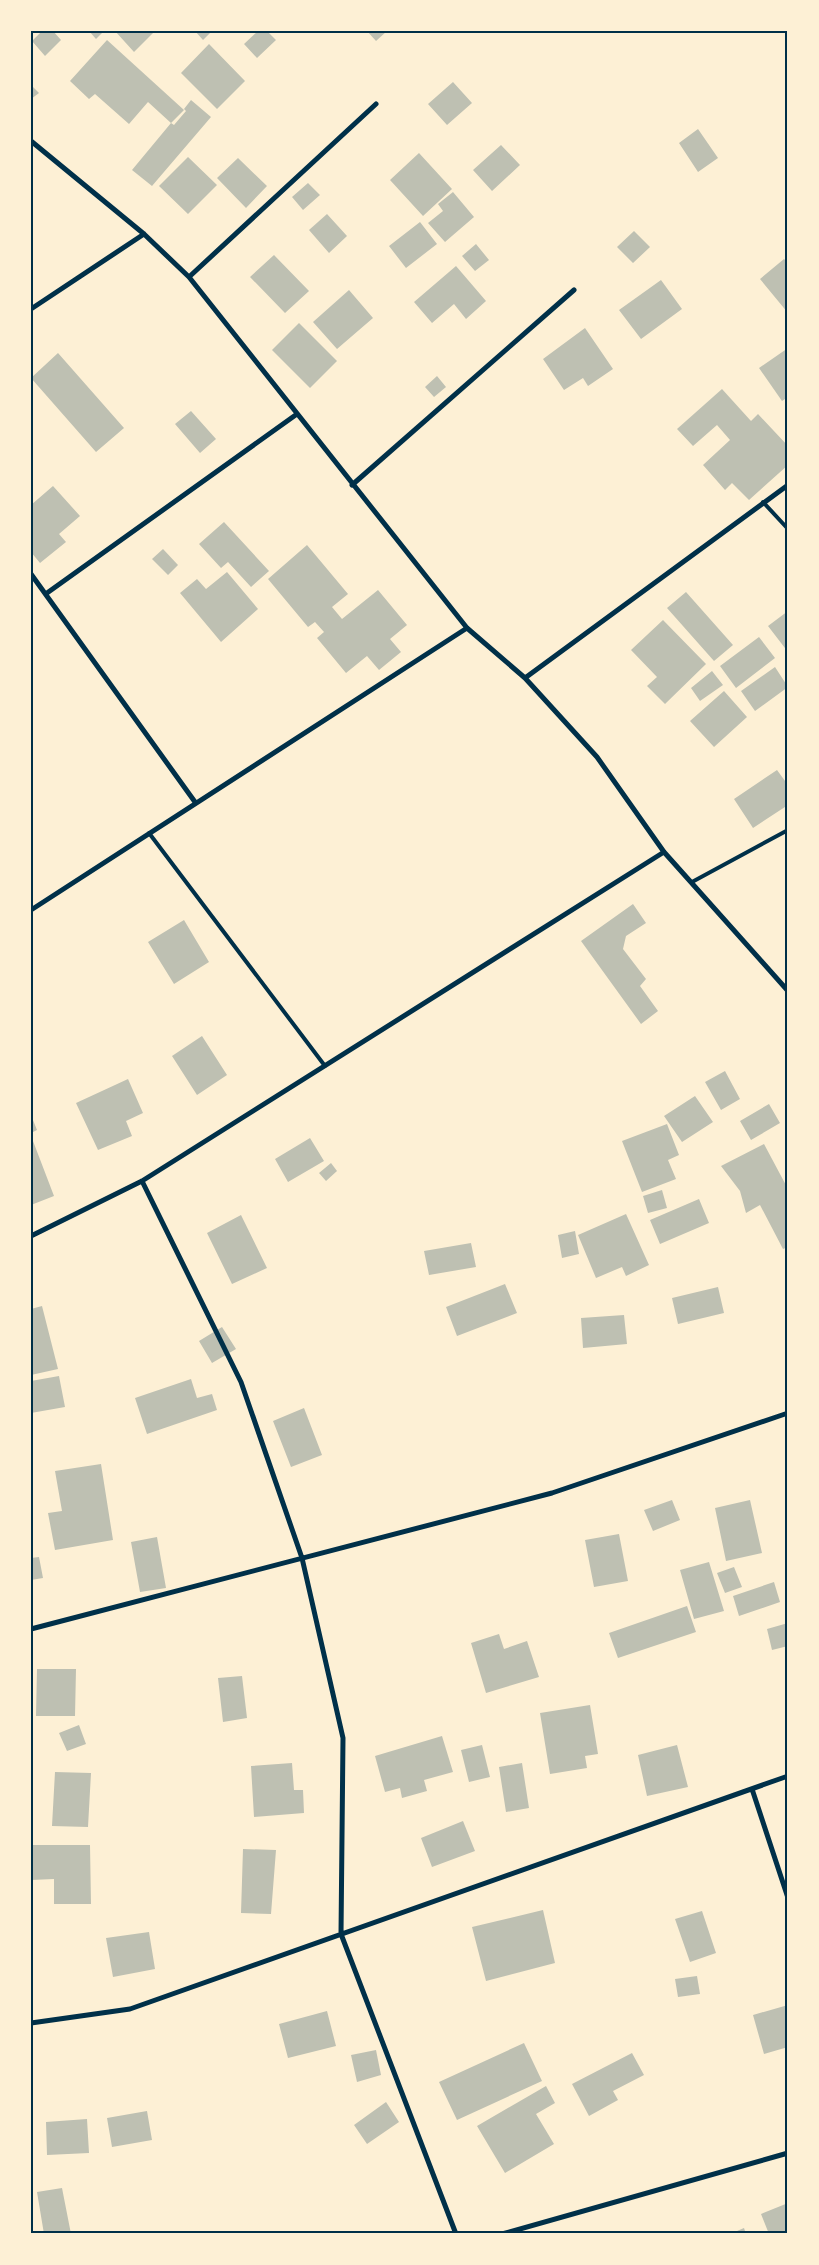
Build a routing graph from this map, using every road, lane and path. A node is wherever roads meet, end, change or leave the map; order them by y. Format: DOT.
graph roads {
  1 [pos="376,104"];
  2 [pos="31,142"];
  3 [pos="144,234"];
  4 [pos="189,277"];
  5 [pos="574,290"];
  6 [pos="31,309"];
  7 [pos="297,414"];
  8 [pos="352,485"];
  9 [pos="788,485"];
  10 [pos="763,502"];
  11 [pos="788,529"];
  12 [pos="31,574"];
  13 [pos="47,594"];
  14 [pos="467,628"];
  15 [pos="525,678"];
  16 [pos="195,802"];
  17 [pos="788,830"];
  18 [pos="149,833"];
  19 [pos="664,852"];
  20 [pos="692,882"];
  21 [pos="31,910"];
  22 [pos="788,991"];
  23 [pos="324,1066"];
  24 [pos="142,1181"];
  25 [pos="31,1236"];
  26 [pos="788,1413"];
  27 [pos="302,1558"];
  28 [pos="31,1629"];
  29 [pos="788,1776"];
  30 [pos="752,1789"];
  31 [pos="788,1898"];
  32 [pos="341,1934"];
  33 [pos="31,2023"];
  34 [pos="788,2153"];
  35 [pos="456,2234"];
  36 [pos="502,2234"];
  1 -- 4 [label="street"];
  2 -- 3 [label="street"];
  3 -- 4 [label="street"];
  3 -- 6 [label="street"];
  4 -- 7 [label="street"];
  5 -- 8 [label="street"];
  7 -- 8 [label="street"];
  7 -- 13 [label="street"];
  8 -- 14 [label="street"];
  9 -- 10 [label="street"];
  10 -- 11 [label="lane"];
  10 -- 15 [label="street"];
  12 -- 13 [label="street"];
  13 -- 16 [label="street"];
  14 -- 15 [label="street"];
  14 -- 16 [label="street"];
  15 -- 19 [label="street"];
  16 -- 18 [label="street"];
  17 -- 20 [label="lane"];
  18 -- 21 [label="street"];
  18 -- 23 [label="lane"];
  19 -- 20 [label="street"];
  19 -- 23 [label="street"];
  20 -- 22 [label="street"];
  23 -- 24 [label="street"];
  24 -- 25 [label="street"];
  24 -- 27 [label="street"];
  26 -- 27 [label="street"];
  27 -- 28 [label="street"];
  27 -- 32 [label="street"];
  29 -- 30 [label="street"];
  30 -- 31 [label="street"];
  30 -- 32 [label="street"];
  32 -- 33 [label="street"];
  32 -- 35 [label="street"];
  34 -- 36 [label="street"];
}
